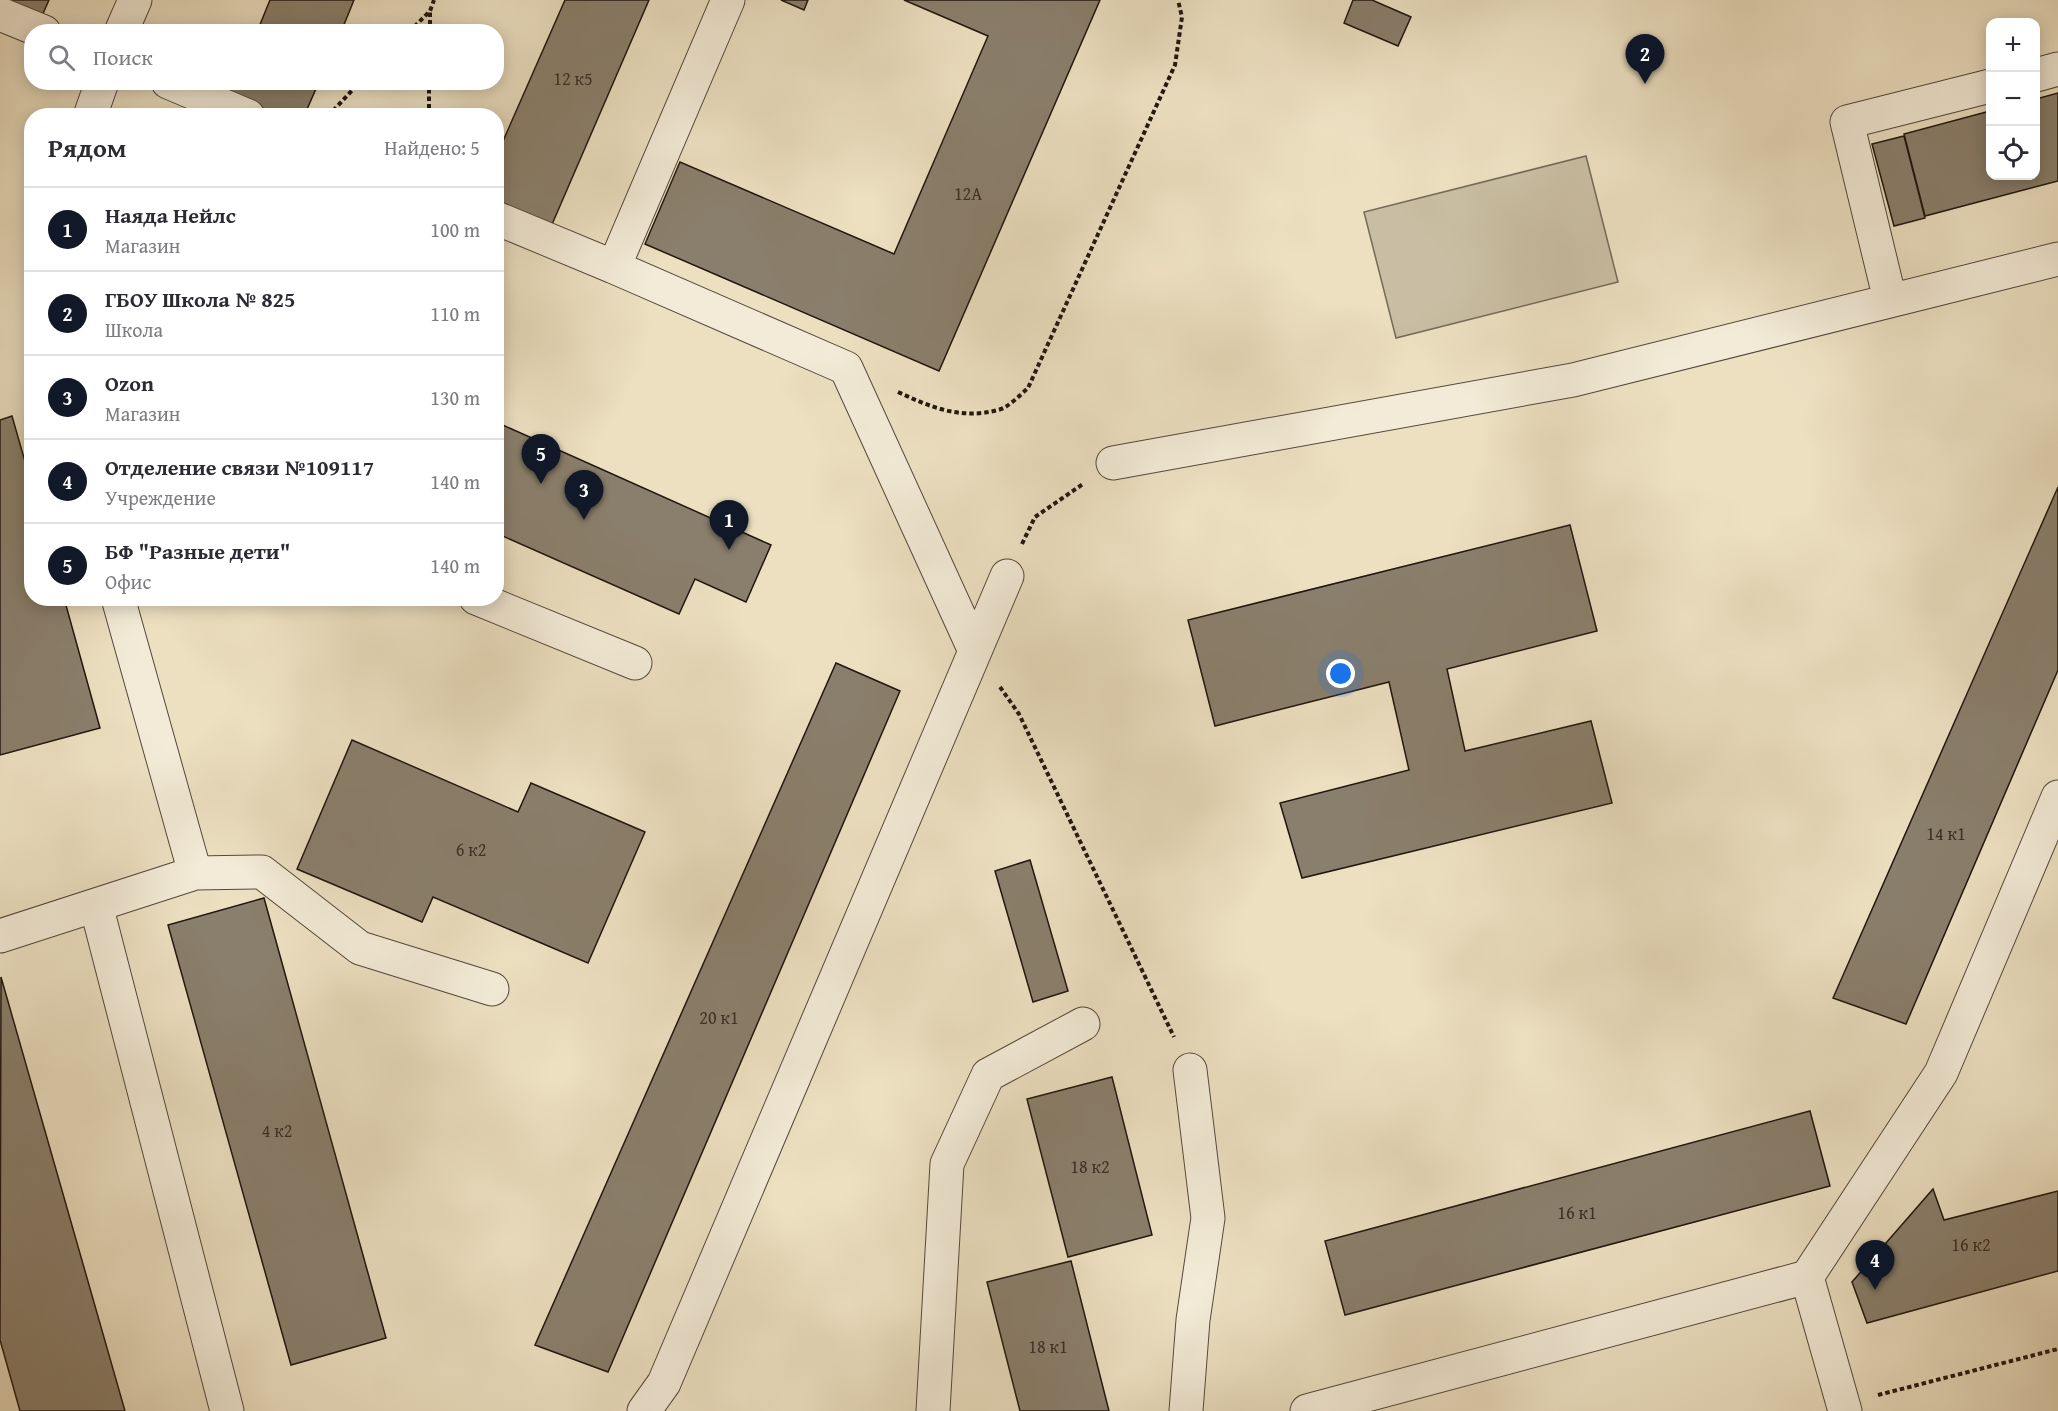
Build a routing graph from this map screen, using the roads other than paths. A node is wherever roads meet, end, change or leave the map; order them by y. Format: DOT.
graph roads {
  1 [pos="135,0"];
  2 [pos="728,0"];
  3 [pos="0,14"];
  4 [pos="24,24"];
  5 [pos="124,24"];
  6 [pos="2058,69"];
  7 [pos="2040,74"];
  8 [pos="1986,87"];
  9 [pos="99,90"];
  10 [pos="187,90"];
  11 [pos="93,108"];
  12 [pos="229,108"];
  13 [pos="504,222"];
  14 [pos="2058,259"];
  15 [pos="614,267"];
  16 [pos="1890,300"];
  17 [pos="1113,462"];
  18 [pos="1007,576"];
  19 [pos="120,606"];
  20 [pos="495,606"];
  21 [pos="975,651"];
  22 [pos="634,663"];
  23 [pos="2058,797"];
  24 [pos="195,873"];
  25 [pos="96,905"];
  26 [pos="0,936"];
  27 [pos="492,989"];
  28 [pos="1083,1024"];
  29 [pos="1190,1070"];
  30 [pos="1807,1277"];
  31 [pos="1844,1407"];
  32 [pos="226,1411"];
  33 [pos="644,1411"];
  34 [pos="933,1411"];
  35 [pos="1186,1411"];
  36 [pos="1307,1411"];
  1 -- 5 [label="lane"];
  2 -- 15 [label="lane"];
  3 -- 4 [label="lane"];
  6 -- 7 [label="lane"];
  8 -- 16 [label="lane"];
  9 -- 11 [label="lane"];
  10 -- 12 [label="lane"];
  13 -- 15 [label="lane"];
  14 -- 16 [label="lane"];
  15 -- 21 [label="lane"];
  16 -- 17 [label="lane"];
  18 -- 21 [label="lane"];
  19 -- 24 [label="lane"];
  20 -- 22 [label="lane"];
  21 -- 33 [label="lane"];
  23 -- 30 [label="lane"];
  24 -- 25 [label="lane"];
  24 -- 27 [label="lane"];
  25 -- 26 [label="lane"];
  25 -- 32 [label="lane"];
  28 -- 34 [label="lane"];
  29 -- 35 [label="lane"];
  30 -- 31 [label="lane"];
  30 -- 36 [label="lane"];
}
